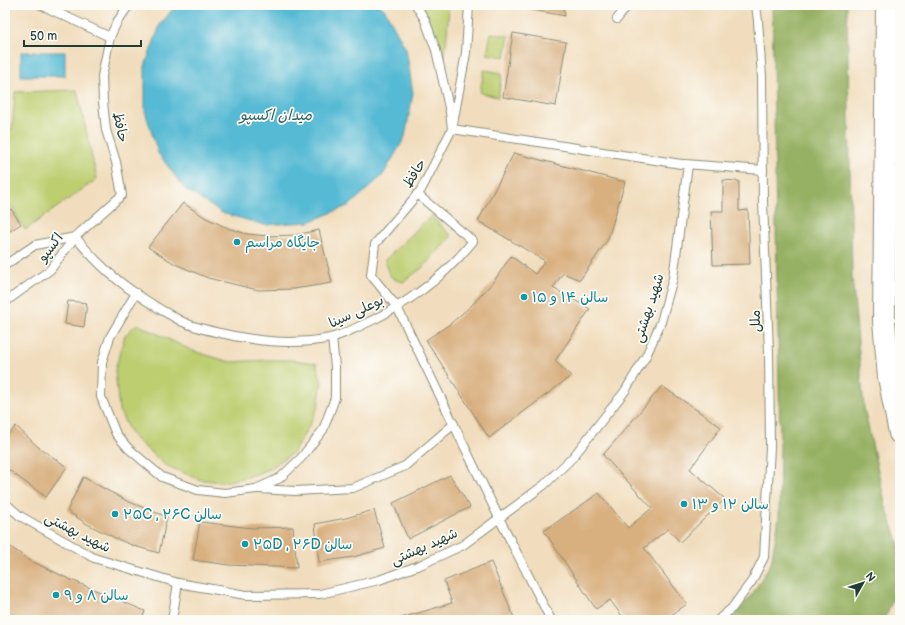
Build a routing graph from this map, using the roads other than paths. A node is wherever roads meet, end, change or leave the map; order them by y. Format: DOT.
graph roads {
  1 [pos="41,5"];
  2 [pos="128,5"];
  3 [pos="416,5"];
  4 [pos="469,5"];
  5 [pos="628,5"];
  6 [pos="756,5"];
  7 [pos="887,5"];
  8 [pos="617,18"];
  9 [pos="110,37"];
  10 [pos="452,129"];
  11 [pos="686,164"];
  12 [pos="763,170"];
  13 [pos="417,194"];
  14 [pos="75,237"];
  15 [pos="5,265"];
  16 [pos="136,294"];
  17 [pos="5,302"];
  18 [pos="397,306"];
  19 [pos="332,338"];
  20 [pos="454,424"];
  21 [pos="900,433"];
  22 [pos="256,489"];
  23 [pos="5,503"];
  24 [pos="499,518"];
  25 [pos="178,583"];
  26 [pos="172,620"];
  27 [pos="551,620"];
  28 [pos="718,620"];
  1 -- 9 [label="lane"];
  2 -- 9 [label="lane, حافظ"];
  3 -- 10 [label="lane"];
  4 -- 10 [label="lane, حافظ"];
  5 -- 8 [label="lane"];
  6 -- 12 [label="lane, ملل"];
  7 -- 21 [label="highway"];
  9 -- 14 [label="lane, حافظ"];
  10 -- 11 [label="lane"];
  10 -- 13 [label="lane, حافظ"];
  11 -- 12 [label="lane"];
  11 -- 24 [label="lane, شهید بهشتی"];
  12 -- 28 [label="lane, ملل"];
  13 -- 18 [label="lane, حافظ"];
  13 -- 18 [label="lane"];
  14 -- 15 [label="lane, اکسپو"];
  14 -- 16 [label="lane, بوعلی سینا"];
  14 -- 17 [label="lane, اکسپو"];
  16 -- 19 [label="lane, بوعلی سینا"];
  16 -- 22 [label="lane"];
  18 -- 19 [label="lane, بوعلی سینا"];
  18 -- 20 [label="lane, بوعلی سینا"];
  19 -- 22 [label="lane"];
  20 -- 22 [label="lane"];
  20 -- 24 [label="lane, بوعلی سینا"];
  23 -- 25 [label="lane, شهید بهشتی"];
  24 -- 25 [label="lane, شهید بهشتی"];
  24 -- 27 [label="lane, بوعلی سینا"];
  25 -- 26 [label="lane"];
}
